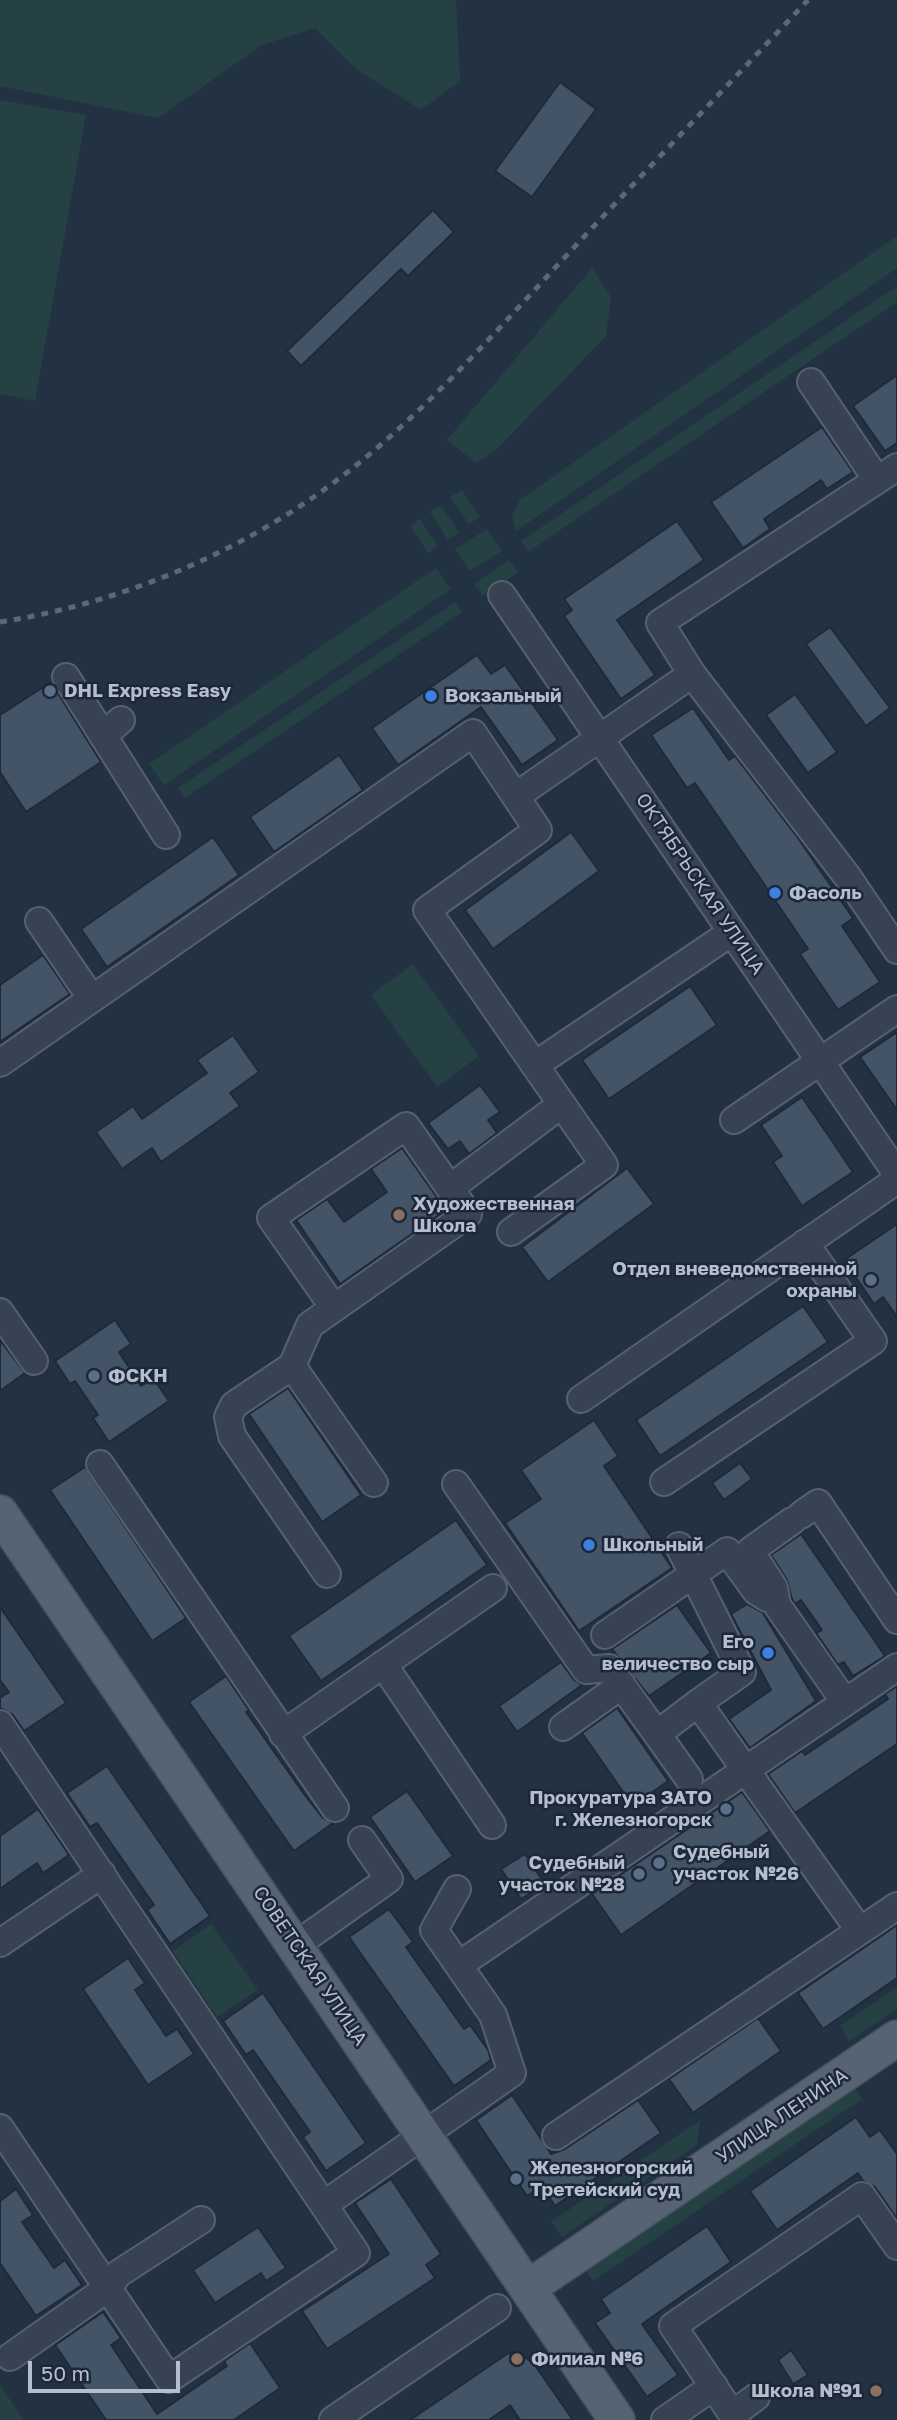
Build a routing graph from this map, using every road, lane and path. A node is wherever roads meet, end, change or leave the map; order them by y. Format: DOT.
graph roads {
  1 [pos="811,382"];
  2 [pos="887,473"];
  3 [pos="502,595"];
  4 [pos="692,674"];
  5 [pos="66,677"];
  6 [pos="601,739"];
  7 [pos="516,796"];
  8 [pos="166,835"];
  9 [pos="39,921"];
  10 [pos="733,932"];
  11 [pos="897,950"];
  12 [pos="92,999"];
  13 [pos="897,1009"];
  14 [pos="821,1061"];
  15 [pos="0,1063"];
  16 [pos="535,1065"];
  17 [pos="562,1104"];
  18 [pos="734,1120"];
  19 [pos="897,1174"];
  20 [pos="897,1180"];
  21 [pos="450,1188"];
  22 [pos="511,1232"];
  23 [pos="805,1243"];
  24 [pos="334,1308"];
  25 [pos="0,1312"];
  26 [pos="885,1345"];
  27 [pos="34,1361"];
  28 [pos="292,1366"];
  29 [pos="580,1399"];
  30 [pos="100,1464"];
  31 [pos="664,1482"];
  32 [pos="374,1483"];
  33 [pos="456,1484"];
  34 [pos="0,1513"];
  35 [pos="679,1546"];
  36 [pos="327,1574"];
  37 [pos="693,1574"];
  38 [pos="493,1588"];
  39 [pos="777,1605"];
  40 [pos="897,1620"];
  41 [pos="605,1635"];
  42 [pos="383,1664"];
  43 [pos="897,1667"];
  44 [pos="622,1685"];
  45 [pos="845,1702"];
  46 [pos="698,1703"];
  47 [pos="0,1724"];
  48 [pos="563,1727"];
  49 [pos="283,1734"];
  50 [pos="657,1734"];
  51 [pos="745,1769"];
  52 [pos="689,1779"];
  53 [pos="335,1808"];
  54 [pos="492,1825"];
  55 [pos="362,1840"];
  56 [pos="102,1874"];
  57 [pos="457,1889"];
  58 [pos="897,1906"];
  59 [pos="860,1931"];
  60 [pos="0,1943"];
  61 [pos="296,1945"];
  62 [pos="459,1965"];
  63 [pos="897,2038"];
  64 [pos="0,2128"];
  65 [pos="425,2135"];
  66 [pos="556,2136"];
  67 [pos="325,2204"];
  68 [pos="201,2220"];
  69 [pos="897,2246"];
  70 [pos="108,2288"];
  71 [pos="528,2288"];
  72 [pos="498,2308"];
  73 [pos="10,2357"];
  74 [pos="714,2386"];
  75 [pos="756,2398"];
  76 [pos="734,2417"];
  77 [pos="333,2420"];
  78 [pos="617,2420"];
  79 [pos="665,2420"];
  1 -- 2 [label="street"];
  2 -- 4 [label="street"];
  3 -- 6 [label="street, ОКТЯБРЬСКАЯ УЛИЦА"];
  4 -- 6 [label="street"];
  4 -- 11 [label="street"];
  5 -- 8 [label="street"];
  6 -- 7 [label="street"];
  6 -- 10 [label="street, ОКТЯБРЬСКАЯ УЛИЦА"];
  7 -- 12 [label="street"];
  7 -- 16 [label="street"];
  9 -- 12 [label="street"];
  10 -- 14 [label="street, ОКТЯБРЬСКАЯ УЛИЦА"];
  10 -- 16 [label="street"];
  12 -- 15 [label="street"];
  13 -- 14 [label="street"];
  14 -- 18 [label="street"];
  14 -- 19 [label="street, ОКТЯБРЬСКАЯ УЛИЦА"];
  16 -- 17 [label="street"];
  17 -- 21 [label="street"];
  17 -- 22 [label="street"];
  20 -- 23 [label="street"];
  21 -- 24 [label="street"];
  21 -- 24 [label="street"];
  23 -- 26 [label="street"];
  23 -- 29 [label="street"];
  24 -- 28 [label="street"];
  25 -- 27 [label="street"];
  26 -- 31 [label="street"];
  28 -- 32 [label="street"];
  28 -- 36 [label="street"];
  30 -- 49 [label="street"];
  33 -- 44 [label="street"];
  34 -- 61 [label="main road, СОВЕТСКАЯ УЛИЦА"];
  35 -- 37 [label="street"];
  37 -- 39 [label="street"];
  37 -- 41 [label="street"];
  37 -- 46 [label="street"];
  38 -- 42 [label="street"];
  39 -- 40 [label="street"];
  39 -- 45 [label="street"];
  42 -- 49 [label="street"];
  42 -- 54 [label="street"];
  43 -- 45 [label="street"];
  44 -- 48 [label="street"];
  44 -- 50 [label="street"];
  45 -- 51 [label="street"];
  46 -- 50 [label="street"];
  46 -- 51 [label="street"];
  47 -- 56 [label="street"];
  49 -- 53 [label="street"];
  50 -- 52 [label="street"];
  51 -- 59 [label="street"];
  51 -- 62 [label="street"];
  55 -- 61 [label="street"];
  56 -- 60 [label="street"];
  56 -- 67 [label="street"];
  57 -- 62 [label="street"];
  58 -- 59 [label="street"];
  59 -- 66 [label="street"];
  61 -- 65 [label="main road, СОВЕТСКАЯ УЛИЦА"];
  62 -- 65 [label="street"];
  63 -- 71 [label="main road, УЛИЦА ЛЕНИНА"];
  64 -- 70 [label="street"];
  65 -- 67 [label="street"];
  65 -- 71 [label="main road, СОВЕТСКАЯ УЛИЦА"];
  67 -- 70 [label="street"];
  68 -- 70 [label="street"];
  69 -- 74 [label="street"];
  70 -- 73 [label="street"];
  71 -- 78 [label="main road, СОВЕТСКАЯ УЛИЦА"];
  72 -- 77 [label="street"];
  74 -- 76 [label="street"];
  74 -- 79 [label="street"];
  75 -- 76 [label="street"];
}
